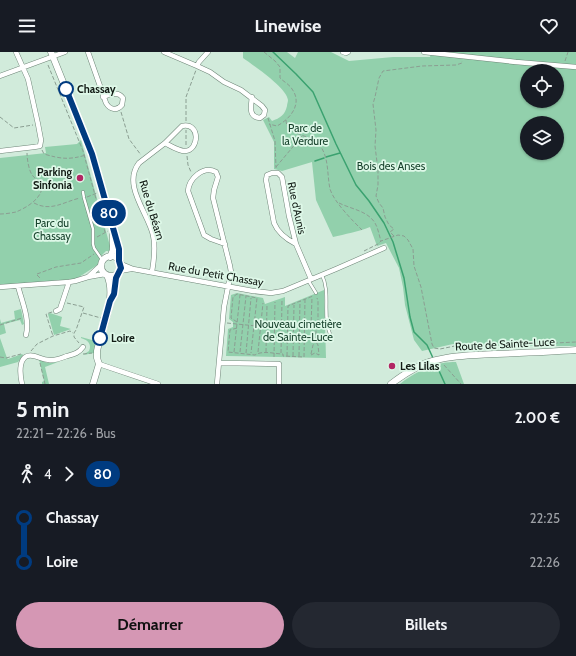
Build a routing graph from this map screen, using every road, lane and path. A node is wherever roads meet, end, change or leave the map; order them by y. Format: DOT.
graph roads {
  1 [pos="16,52"];
  2 [pos="65,52"];
  3 [pos="88,52"];
  4 [pos="164,52"];
  5 [pos="208,52"];
  6 [pos="264,52"];
  7 [pos="343,52"];
  8 [pos="348,52"];
  9 [pos="424,52"];
  10 [pos="568,52"];
  11 [pos="52,54"];
  12 [pos="464,56"];
  13 [pos="46,59"];
  14 [pos="544,64"];
  15 [pos="197,66"];
  16 [pos="564,66"];
  17 [pos="23,67"];
  18 [pos="576,67"];
  19 [pos="0,76"];
  20 [pos="104,97"];
  21 [pos="252,97"];
  22 [pos="119,108"];
  23 [pos="265,110"];
  24 [pos="0,117"];
  25 [pos="286,120"];
  26 [pos="38,124"];
  27 [pos="269,124"];
  28 [pos="303,136"];
  29 [pos="165,143"];
  30 [pos="40,146"];
  31 [pos="27,148"];
  32 [pos="0,151"];
  33 [pos="84,156"];
  34 [pos="144,159"];
  35 [pos="275,170"];
  36 [pos="83,192"];
  37 [pos="94,195"];
  38 [pos="72,197"];
  39 [pos="84,198"];
  40 [pos="72,200"];
  41 [pos="33,202"];
  42 [pos="339,203"];
  43 [pos="0,214"];
  44 [pos="114,229"];
  45 [pos="362,230"];
  46 [pos="104,232"];
  47 [pos="394,236"];
  48 [pos="93,238"];
  49 [pos="381,241"];
  50 [pos="225,244"];
  51 [pos="296,244"];
  52 [pos="384,248"];
  53 [pos="364,251"];
  54 [pos="94,254"];
  55 [pos="110,257"];
  56 [pos="120,262"];
  57 [pos="102,263"];
  58 [pos="133,269"];
  59 [pos="152,272"];
  60 [pos="118,273"];
  61 [pos="37,274"];
  62 [pos="322,274"];
  63 [pos="106,275"];
  64 [pos="88,277"];
  65 [pos="310,279"];
  66 [pos="69,282"];
  67 [pos="18,286"];
  68 [pos="228,286"];
  69 [pos="0,287"];
  70 [pos="316,294"];
  71 [pos="240,295"];
  72 [pos="246,296"];
  73 [pos="252,297"];
  74 [pos="312,297"];
  75 [pos="306,299"];
  76 [pos="282,300"];
  77 [pos="110,301"];
  78 [pos="300,301"];
  79 [pos="63,302"];
  80 [pos="275,302"];
  81 [pos="263,303"];
  82 [pos="294,304"];
  83 [pos="267,305"];
  84 [pos="56,311"];
  85 [pos="82,313"];
  86 [pos="26,317"];
  87 [pos="105,320"];
  88 [pos="237,322"];
  89 [pos="223,323"];
  90 [pos="237,324"];
  91 [pos="0,325"];
  92 [pos="243,325"];
  93 [pos="248,325"];
  94 [pos="254,326"];
  95 [pos="261,326"];
  96 [pos="266,327"];
  97 [pos="275,327"];
  98 [pos="237,328"];
  99 [pos="281,328"];
  100 [pos="287,328"];
  101 [pos="293,328"];
  102 [pos="299,328"];
  103 [pos="305,328"];
  104 [pos="311,328"];
  105 [pos="317,328"];
  106 [pos="74,333"];
  107 [pos="330,334"];
  108 [pos="26,335"];
  109 [pos="53,336"];
  110 [pos="316,342"];
  111 [pos="576,342"];
  112 [pos="83,347"];
  113 [pos="576,350"];
  114 [pos="234,352"];
  115 [pos="266,352"];
  116 [pos="28,353"];
  117 [pos="77,353"];
  118 [pos="240,353"];
  119 [pos="246,353"];
  120 [pos="258,353"];
  121 [pos="23,354"];
  122 [pos="251,354"];
  123 [pos="274,354"];
  124 [pos="281,354"];
  125 [pos="93,356"];
  126 [pos="287,356"];
  127 [pos="293,356"];
  128 [pos="299,356"];
  129 [pos="1,357"];
  130 [pos="274,357"];
  131 [pos="39,358"];
  132 [pos="443,360"];
  133 [pos="0,361"];
  134 [pos="220,363"];
  135 [pos="99,364"];
  136 [pos="22,384"];
  137 [pos="44,384"];
  138 [pos="93,384"];
  139 [pos="158,384"];
  140 [pos="217,384"];
  141 [pos="278,384"];
  142 [pos="391,384"];
  143 [pos="461,384"];
  1 -- 17 [label="street"];
  2 -- 11 [label="street"];
  3 -- 20 [label="street"];
  4 -- 15 [label="street"];
  5 -- 15 [label="street"];
  6 -- 25 [label="path"];
  7 -- 8 [label="street"];
  9 -- 12 [label="street"];
  10 -- 16 [label="path"];
  11 -- 13 [label="street"];
  11 -- 44 [label="street"];
  12 -- 14 [label="street"];
  12 -- 47 [label="path"];
  13 -- 17 [label="street"];
  13 -- 33 [label="path"];
  15 -- 21 [label="street"];
  16 -- 18 [label="street"];
  17 -- 19 [label="street"];
  17 -- 26 [label="street"];
  20 -- 22 [label="street"];
  20 -- 22 [label="street"];
  21 -- 23 [label="street"];
  21 -- 23 [label="street"];
  22 -- 34 [label="path"];
  23 -- 27 [label="path"];
  24 -- 26 [label="path"];
  25 -- 27 [label="path"];
  25 -- 28 [label="path"];
  26 -- 30 [label="street"];
  27 -- 35 [label="path"];
  28 -- 35 [label="path"];
  28 -- 42 [label="path"];
  29 -- 29 [label="street, Rue du Béarn"];
  29 -- 34 [label="street, Rue du Béarn"];
  30 -- 31 [label="street"];
  30 -- 33 [label="path"];
  31 -- 32 [label="street"];
  31 -- 41 [label="path"];
  33 -- 37 [label="path"];
  34 -- 59 [label="street, Rue du Béarn"];
  35 -- 51 [label="street, Rue d'Aunis"];
  35 -- 51 [label="street, Rue d'Aunis"];
  36 -- 39 [label="lane"];
  37 -- 39 [label="path"];
  37 -- 46 [label="path"];
  38 -- 40 [label="path"];
  39 -- 40 [label="path"];
  39 -- 48 [label="lane"];
  40 -- 41 [label="path"];
  41 -- 43 [label="path"];
  42 -- 45 [label="path"];
  42 -- 49 [label="path"];
  44 -- 46 [label="path"];
  44 -- 55 [label="street"];
  44 -- 56 [label="street"];
  46 -- 48 [label="path"];
  47 -- 49 [label="path"];
  47 -- 111 [label="path"];
  48 -- 57 [label="lane"];
  49 -- 53 [label="path"];
  50 -- 50 [label="street"];
  50 -- 68 [label="street"];
  51 -- 65 [label="street, Rue d'Aunis"];
  52 -- 62 [label="street, Rue du Petit Chassay"];
  54 -- 61 [label="path"];
  55 -- 56 [label="street"];
  55 -- 57 [label="street"];
  56 -- 58 [label="street, Rue du Petit Chassay"];
  56 -- 60 [label="street"];
  57 -- 63 [label="street"];
  57 -- 64 [label="street"];
  58 -- 59 [label="street, Rue du Petit Chassay"];
  58 -- 60 [label="street, Rue du Petit Chassay"];
  59 -- 68 [label="street, Rue du Petit Chassay"];
  60 -- 63 [label="street"];
  60 -- 77 [label="street"];
  62 -- 65 [label="street, Rue du Petit Chassay"];
  62 -- 107 [label="lane"];
  63 -- 64 [label="street"];
  63 -- 77 [label="street"];
  64 -- 66 [label="street"];
  65 -- 68 [label="street, Rue du Petit Chassay"];
  65 -- 70 [label="lane"];
  66 -- 67 [label="street"];
  66 -- 79 [label="street"];
  67 -- 69 [label="street"];
  67 -- 86 [label="street"];
  68 -- 89 [label="street"];
  70 -- 74 [label="path"];
  70 -- 105 [label="path"];
  71 -- 72 [label="path"];
  71 -- 88 [label="path"];
  71 -- 88 [label="path"];
  72 -- 73 [label="path"];
  72 -- 92 [label="path"];
  73 -- 93 [label="path"];
  73 -- 94 [label="path"];
  74 -- 75 [label="path"];
  74 -- 104 [label="path"];
  75 -- 78 [label="path"];
  75 -- 103 [label="path"];
  76 -- 99 [label="path"];
  77 -- 87 [label="street"];
  78 -- 82 [label="path"];
  78 -- 102 [label="path"];
  79 -- 84 [label="street"];
  79 -- 85 [label="path"];
  80 -- 97 [label="path"];
  81 -- 95 [label="path"];
  82 -- 100 [label="path"];
  82 -- 101 [label="path"];
  83 -- 96 [label="path"];
  84 -- 109 [label="path"];
  85 -- 87 [label="path"];
  85 -- 106 [label="path"];
  86 -- 91 [label="path"];
  86 -- 108 [label="street"];
  87 -- 135 [label="street"];
  88 -- 90 [label="path"];
  89 -- 90 [label="path"];
  89 -- 134 [label="street"];
  90 -- 92 [label="path"];
  90 -- 98 [label="path"];
  92 -- 93 [label="path"];
  92 -- 118 [label="path"];
  93 -- 94 [label="path"];
  93 -- 119 [label="path"];
  94 -- 95 [label="path"];
  94 -- 122 [label="path"];
  95 -- 96 [label="path"];
  95 -- 120 [label="path"];
  96 -- 97 [label="path"];
  96 -- 115 [label="path"];
  97 -- 99 [label="path"];
  97 -- 123 [label="path"];
  98 -- 114 [label="path"];
  98 -- 114 [label="path"];
  99 -- 100 [label="path"];
  99 -- 124 [label="path"];
  100 -- 101 [label="path"];
  100 -- 126 [label="path"];
  101 -- 102 [label="path"];
  101 -- 127 [label="path"];
  102 -- 103 [label="path"];
  102 -- 128 [label="path"];
  103 -- 104 [label="path"];
  103 -- 128 [label="path"];
  104 -- 105 [label="path"];
  105 -- 110 [label="path"];
  106 -- 109 [label="path"];
  106 -- 112 [label="path"];
  109 -- 116 [label="path"];
  110 -- 110 [label="path"];
  112 -- 117 [label="street"];
  113 -- 132 [label="street, Route de Sainte-Luce"];
  114 -- 118 [label="path"];
  115 -- 120 [label="path"];
  115 -- 123 [label="path"];
  117 -- 125 [label="path"];
  117 -- 131 [label="street"];
  118 -- 119 [label="path"];
  119 -- 122 [label="path"];
  120 -- 122 [label="path"];
  121 -- 129 [label="path"];
  123 -- 124 [label="path"];
  123 -- 130 [label="path"];
  124 -- 126 [label="path"];
  126 -- 127 [label="path"];
  127 -- 128 [label="path"];
  129 -- 133 [label="path"];
  131 -- 136 [label="street"];
  131 -- 137 [label="path"];
  132 -- 142 [label="street, Route de Sainte-Luce"];
  132 -- 143 [label="path"];
  134 -- 140 [label="street"];
  134 -- 141 [label="street"];
  135 -- 138 [label="street"];
  135 -- 139 [label="street"];
}
